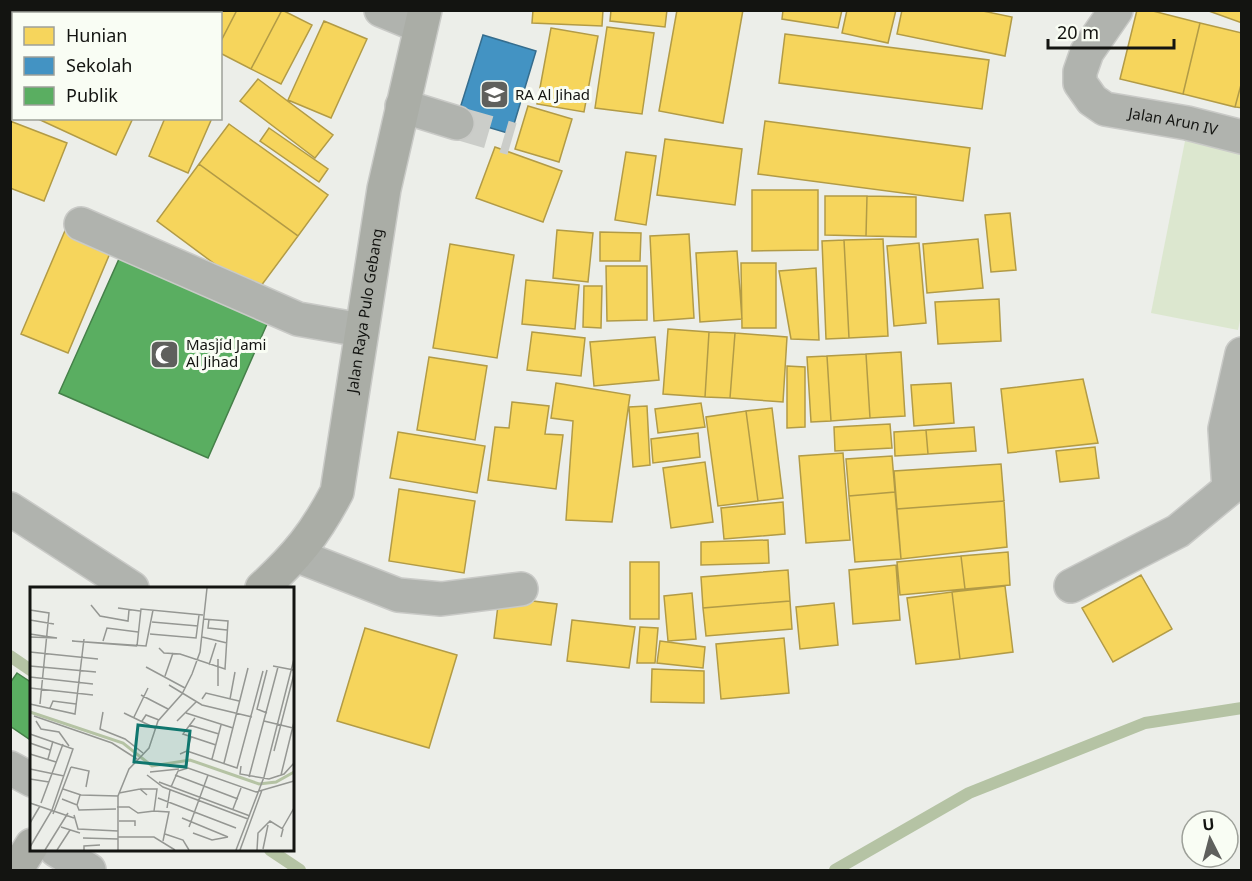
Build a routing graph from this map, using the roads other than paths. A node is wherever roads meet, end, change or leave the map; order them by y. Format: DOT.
graph roads {
  1 [pos="381,10"];
  2 [pos="1116,10"];
  3 [pos="422,18"];
  4 [pos="402,106"];
  5 [pos="457,123"];
  6 [pos="1242,137"];
  7 [pos="81,224"];
  8 [pos="361,330"];
  9 [pos="1242,354"];
  10 [pos="1235,495"];
  11 [pos="10,509"];
  12 [pos="298,556"];
  13 [pos="1071,585"];
  14 [pos="130,587"];
  15 [pos="263,587"];
  16 [pos="521,589"];
  17 [pos="10,768"];
  18 [pos="30,779"];
  19 [pos="30,848"];
  20 [pos="60,851"];
  21 [pos="16,870"];
  22 [pos="89,870"];
  1 -- 3 [label="street"];
  2 -- 6 [label="street, Jalan Arun IV"];
  3 -- 4 [label="main road, Jalan Raya Pulo Gebang"];
  4 -- 5 [label="street"];
  4 -- 8 [label="main road, Jalan Raya Pulo Gebang"];
  7 -- 8 [label="street"];
  8 -- 12 [label="main road, Jalan Raya Pulo Gebang"];
  9 -- 10 [label="street"];
  10 -- 13 [label="street"];
  11 -- 14 [label="street"];
  12 -- 15 [label="main road, Jalan Raya Pulo Gebang"];
  12 -- 16 [label="street"];
  17 -- 18 [label="street"];
  19 -- 21 [label="main road"];
  20 -- 22 [label="street"];
}
